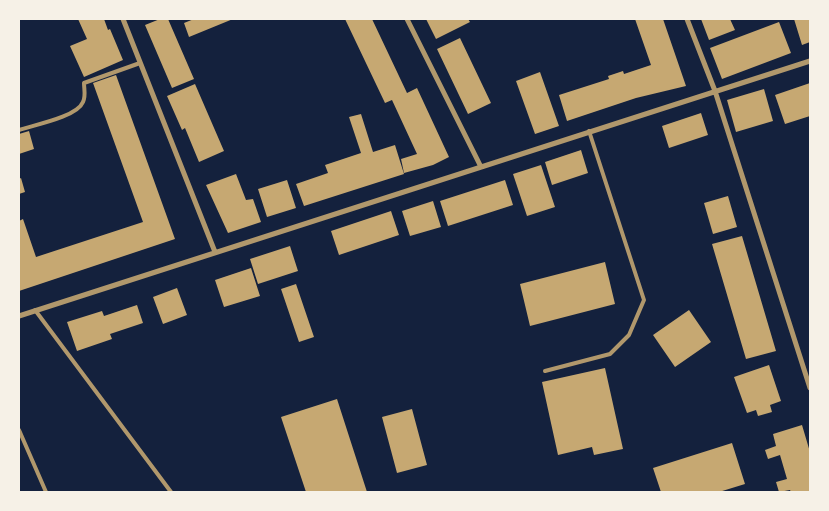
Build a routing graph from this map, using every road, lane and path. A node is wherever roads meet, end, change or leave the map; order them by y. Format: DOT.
graph roads {
  1 [pos="123,19"];
  2 [pos="407,19"];
  3 [pos="687,19"];
  4 [pos="810,61"];
  5 [pos="140,63"];
  6 [pos="715,91"];
  7 [pos="19,130"];
  8 [pos="590,132"];
  9 [pos="481,166"];
  10 [pos="215,252"];
  11 [pos="35,310"];
  12 [pos="19,316"];
  13 [pos="545,371"];
  14 [pos="810,388"];
  15 [pos="19,430"];
  16 [pos="46,492"];
  17 [pos="170,492"];
  1 -- 5 [label="street"];
  2 -- 9 [label="street"];
  3 -- 6 [label="street"];
  4 -- 6 [label="street"];
  5 -- 7 [label="lane"];
  5 -- 10 [label="street"];
  6 -- 8 [label="street"];
  6 -- 14 [label="street"];
  8 -- 9 [label="street"];
  8 -- 13 [label="lane"];
  9 -- 10 [label="street"];
  10 -- 11 [label="street"];
  11 -- 12 [label="street"];
  11 -- 17 [label="lane"];
  15 -- 16 [label="lane"];
}
